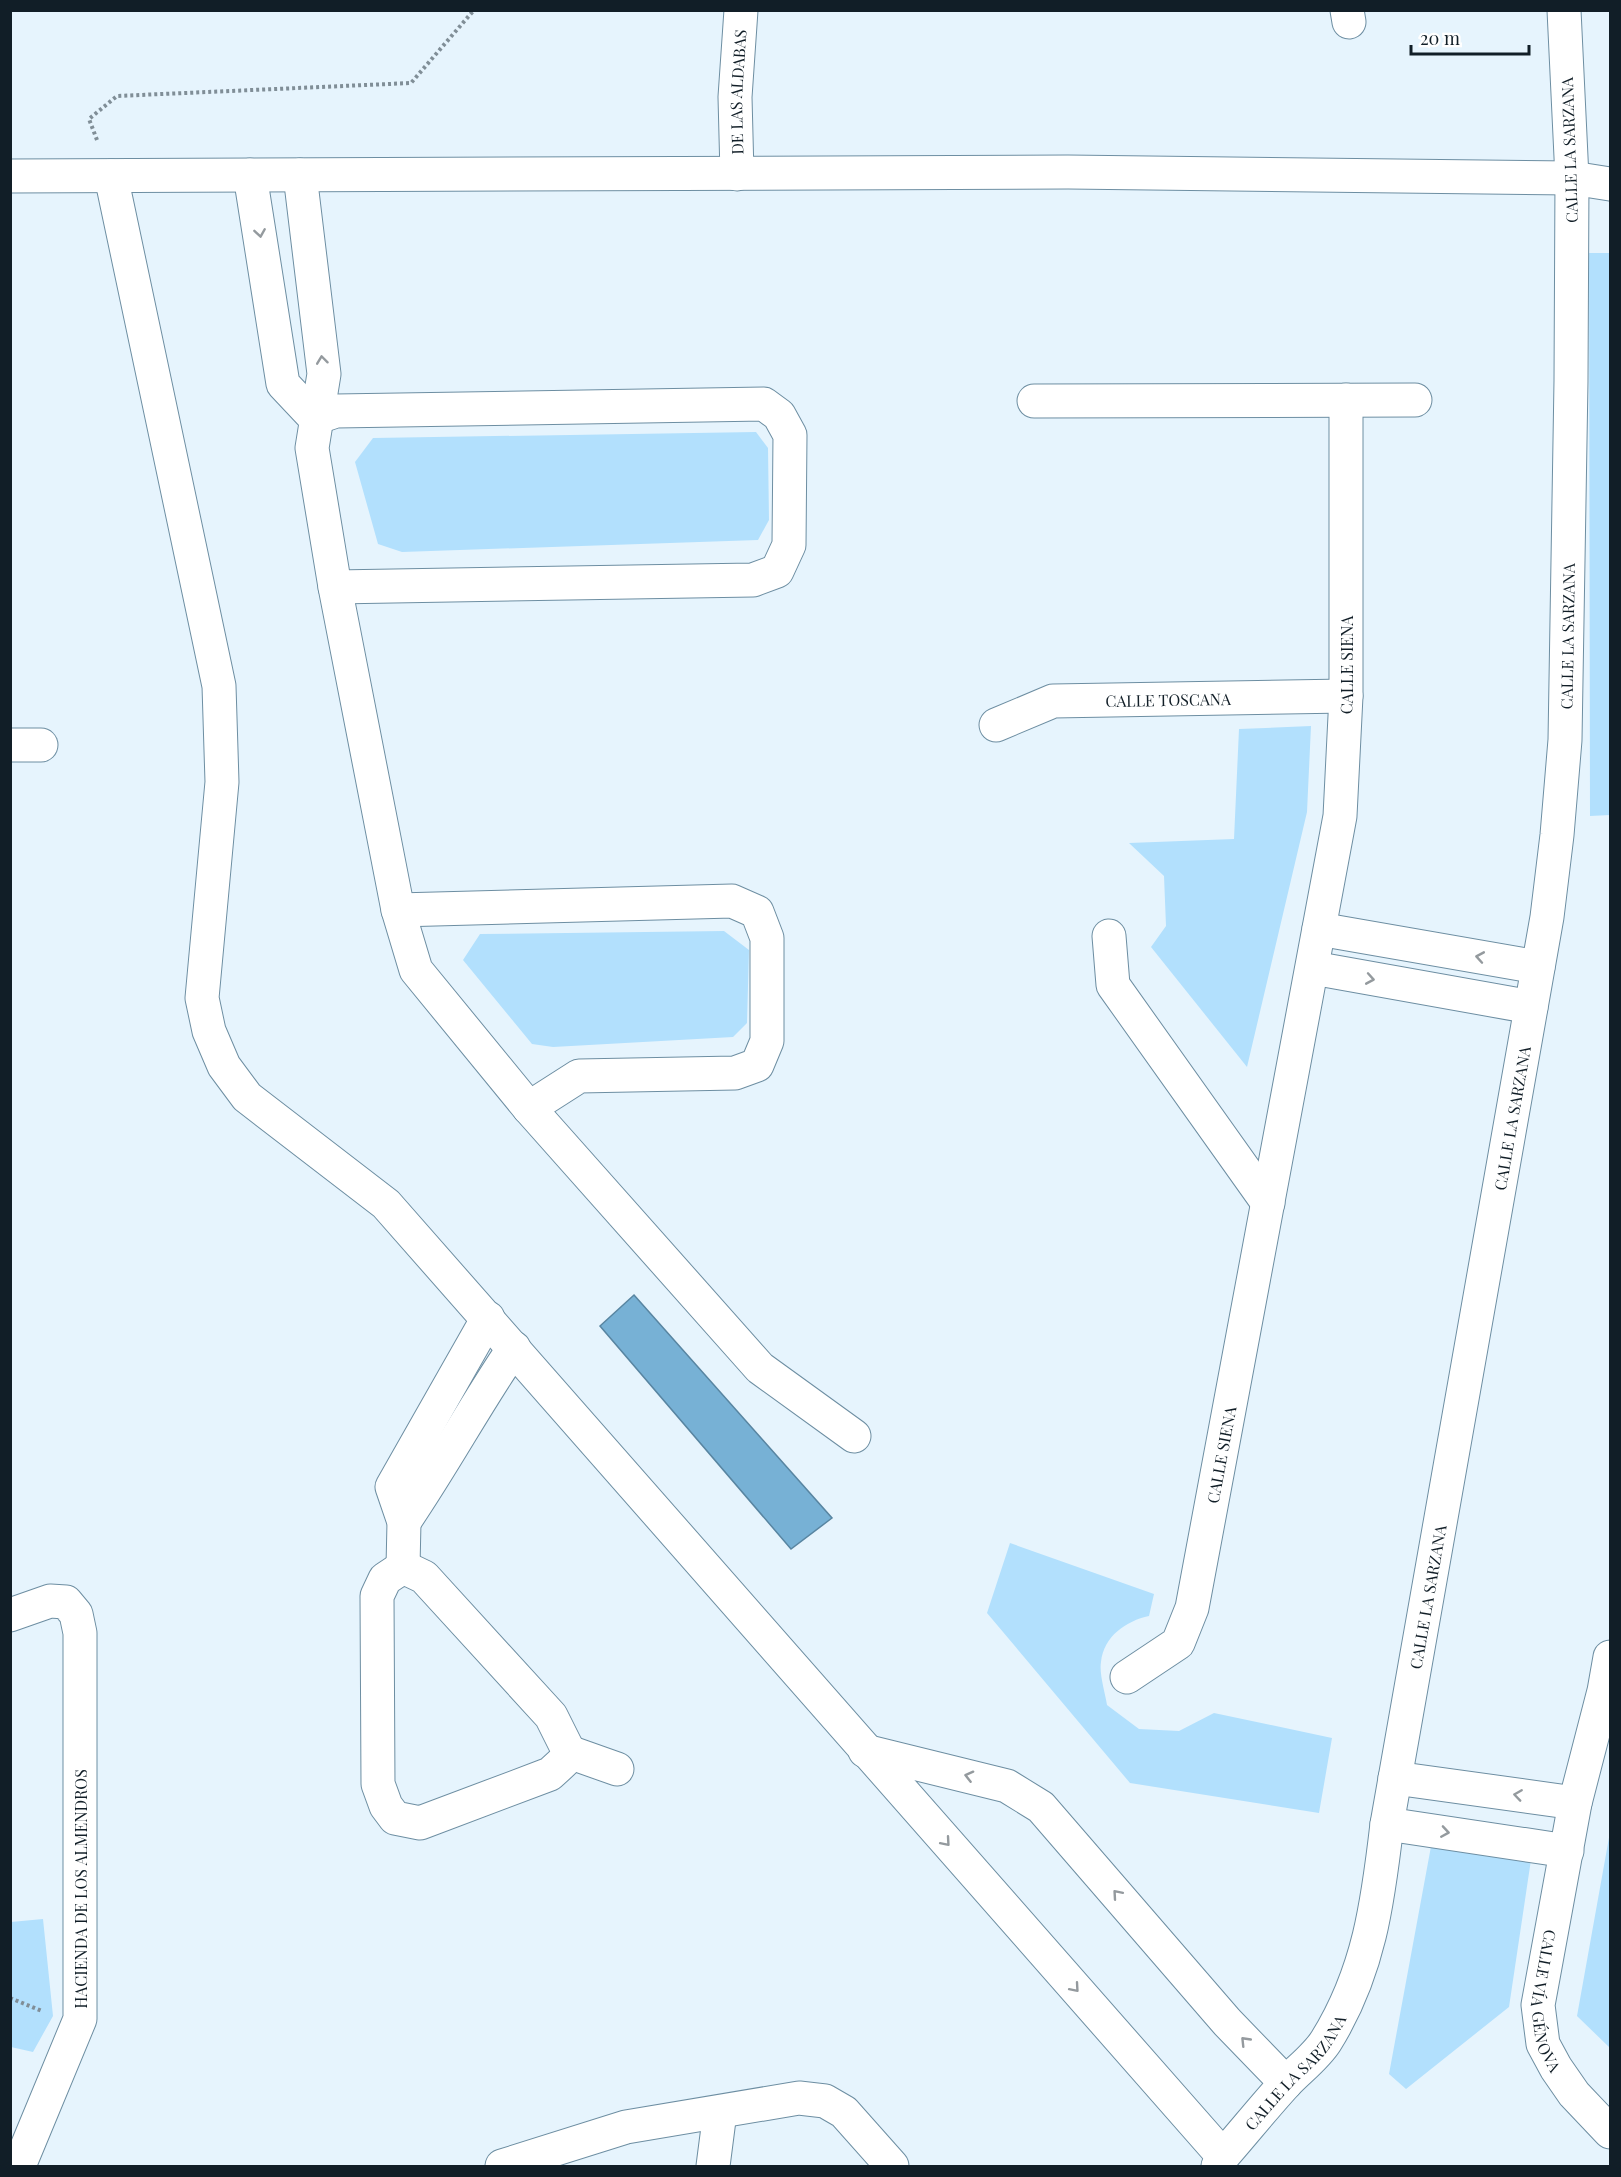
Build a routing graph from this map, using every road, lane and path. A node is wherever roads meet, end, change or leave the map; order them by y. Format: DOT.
graph roads {
  1 [pos="474,10"];
  2 [pos="741,10"];
  3 [pos="1564,10"];
  4 [pos="737,174"];
  5 [pos="250,175"];
  6 [pos="300,175"];
  7 [pos="10,176"];
  8 [pos="111,176"];
  9 [pos="1572,178"];
  10 [pos="1611,183"];
  11 [pos="1346,400"];
  12 [pos="1415,400"];
  13 [pos="1034,401"];
  14 [pos="315,418"];
  15 [pos="335,587"];
  16 [pos="1346,696"];
  17 [pos="996,725"];
  18 [pos="399,910"];
  19 [pos="1319,929"];
  20 [pos="1109,936"];
  21 [pos="1538,967"];
  22 [pos="1313,968"];
  23 [pos="1531,1007"];
  24 [pos="529,1108"];
  25 [pos="1268,1203"];
  26 [pos="488,1318"];
  27 [pos="514,1348"];
  28 [pos="855,1436"];
  29 [pos="404,1522"];
  30 [pos="403,1567"];
  31 [pos="10,1615"];
  32 [pos="1611,1657"];
  33 [pos="1127,1677"];
  34 [pos="1608,1692"];
  35 [pos="866,1751"];
  36 [pos="569,1752"];
  37 [pos="617,1769"];
  38 [pos="1395,1778"];
  39 [pos="1575,1803"];
  40 [pos="1387,1824"];
  41 [pos="1567,1851"];
  42 [pos="1286,2083"];
  43 [pos="720,2112"];
  44 [pos="1611,2132"];
  45 [pos="1220,2161"];
  46 [pos="19,2166"];
  47 [pos="502,2166"];
  48 [pos="712,2166"];
  49 [pos="892,2166"];
  1 -- 8 [label="path"];
  2 -- 4 [label="street, DE LAS ALDABAS"];
  3 -- 9 [label="street, CALLE LA SARZANA"];
  4 -- 6 [label="street"];
  4 -- 9 [label="street"];
  5 -- 6 [label="street"];
  5 -- 8 [label="street"];
  5 -- 14 [label="street, one-way"];
  14 -- 6 [label="street, one-way"];
  7 -- 8 [label="street"];
  8 -- 26 [label="street"];
  9 -- 10 [label="street"];
  9 -- 21 [label="street, CALLE LA SARZANA"];
  11 -- 12 [label="street"];
  11 -- 13 [label="street"];
  11 -- 16 [label="street, CALLE SIENA"];
  14 -- 15 [label="street"];
  14 -- 15 [label="street"];
  15 -- 18 [label="street"];
  16 -- 17 [label="street, CALLE TOSCANA"];
  16 -- 19 [label="street, CALLE SIENA"];
  18 -- 24 [label="street"];
  18 -- 24 [label="street"];
  21 -- 19 [label="street, one-way"];
  19 -- 22 [label="street, CALLE SIENA"];
  20 -- 25 [label="street"];
  21 -- 23 [label="street, CALLE LA SARZANA"];
  22 -- 23 [label="street, one-way"];
  22 -- 25 [label="street, CALLE SIENA"];
  23 -- 38 [label="street, CALLE LA SARZANA"];
  24 -- 28 [label="street"];
  25 -- 33 [label="street, CALLE SIENA"];
  26 -- 27 [label="street"];
  26 -- 29 [label="street"];
  27 -- 29 [label="street"];
  27 -- 35 [label="street"];
  29 -- 30 [label="street"];
  30 -- 36 [label="street"];
  30 -- 36 [label="street"];
  31 -- 46 [label="street, HACIENDA DE LOS ALMENDROS"];
  32 -- 34 [label="street, CALLE VÍA GÉNOVA"];
  34 -- 39 [label="street, CALLE VÍA GÉNOVA"];
  42 -- 35 [label="street, one-way"];
  35 -- 45 [label="street, one-way"];
  36 -- 37 [label="street"];
  39 -- 38 [label="street, one-way"];
  38 -- 40 [label="street, CALLE LA SARZANA"];
  39 -- 41 [label="street, CALLE VÍA GÉNOVA"];
  40 -- 41 [label="street, one-way"];
  40 -- 42 [label="street, CALLE LA SARZANA"];
  41 -- 44 [label="street, CALLE VÍA GÉNOVA"];
  42 -- 45 [label="street, CALLE LA SARZANA"];
  43 -- 47 [label="street"];
  43 -- 48 [label="street"];
  43 -- 49 [label="street"];
}
